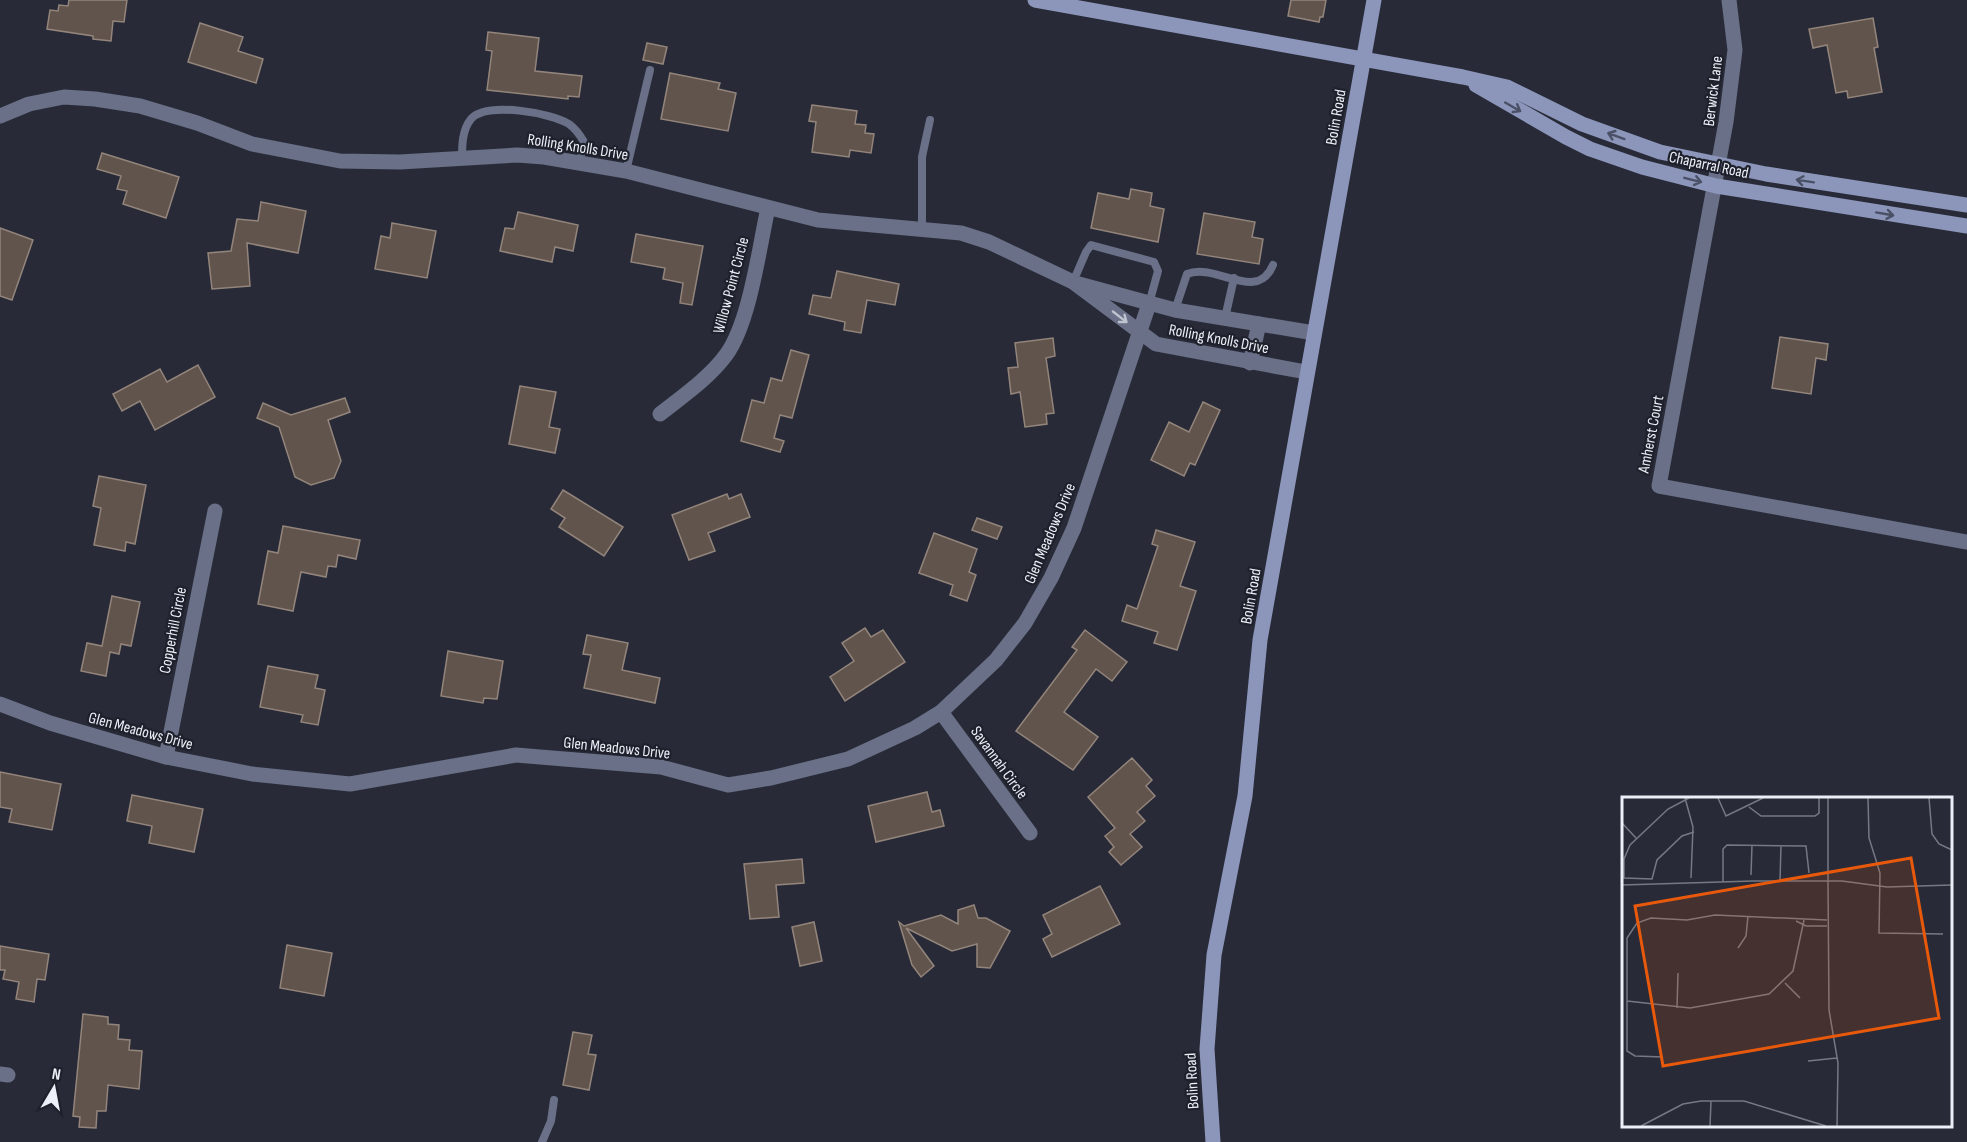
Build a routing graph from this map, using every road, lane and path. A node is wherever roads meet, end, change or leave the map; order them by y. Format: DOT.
graph roads {
  1 [pos="1035,0"];
  2 [pos="1374,0"];
  3 [pos="1729,0"];
  4 [pos="1364,59"];
  5 [pos="650,70"];
  6 [pos="1463,77"];
  7 [pos="0,116"];
  8 [pos="930,120"];
  9 [pos="462,159"];
  10 [pos="579,163"];
  11 [pos="1719,164"];
  12 [pos="626,171"];
  13 [pos="1716,186"];
  14 [pos="1967,205"];
  15 [pos="768,208"];
  16 [pos="1967,226"];
  17 [pos="922,228"];
  18 [pos="1273,265"];
  19 [pos="1234,278"];
  20 [pos="1073,282"];
  21 [pos="1149,304"];
  22 [pos="1175,310"];
  23 [pos="1226,318"];
  24 [pos="1259,324"];
  25 [pos="1140,333"];
  26 [pos="1314,333"];
  27 [pos="1250,363"];
  28 [pos="1306,372"];
  29 [pos="660,414"];
  30 [pos="215,511"];
  31 [pos="1967,542"];
  32 [pos="0,704"];
  33 [pos="941,712"];
  34 [pos="166,757"];
  35 [pos="1030,833"];
  36 [pos="554,1100"];
  37 [pos="542,1142"];
  38 [pos="1213,1142"];
  1 -- 4 [label="main road, Chaparral Road"];
  2 -- 4 [label="main road, Bolin Road"];
  3 -- 11 [label="street, Berwick Lane"];
  4 -- 6 [label="main road, Chaparral Road"];
  4 -- 26 [label="main road, Bolin Road"];
  5 -- 12 [label="lane"];
  11 -- 6 [label="main road, Chaparral Road, one-way"];
  6 -- 13 [label="main road, Chaparral Road, one-way"];
  7 -- 9 [label="street, Rolling Knolls Drive"];
  8 -- 17 [label="lane"];
  9 -- 10 [label="street, Rolling Knolls Drive"];
  9 -- 10 [label="lane"];
  10 -- 12 [label="street, Rolling Knolls Drive"];
  11 -- 13 [label="street, Berwick Lane"];
  14 -- 11 [label="main road, Chaparral Road, one-way"];
  12 -- 15 [label="street, Rolling Knolls Drive"];
  13 -- 16 [label="main road, Chaparral Road, one-way"];
  13 -- 31 [label="street, Amherst Court"];
  15 -- 17 [label="street, Rolling Knolls Drive"];
  15 -- 29 [label="street, Willow Point Circle"];
  17 -- 20 [label="street, Rolling Knolls Drive"];
  18 -- 19 [label="lane"];
  19 -- 22 [label="lane"];
  19 -- 23 [label="lane"];
  20 -- 21 [label="street, Rolling Knolls Drive"];
  20 -- 21 [label="lane"];
  20 -- 25 [label="street, Rolling Knolls Drive, one-way"];
  21 -- 22 [label="street, Rolling Knolls Drive"];
  21 -- 25 [label="street, Glen Meadows Drive"];
  22 -- 23 [label="street, Rolling Knolls Drive"];
  23 -- 24 [label="street, Rolling Knolls Drive"];
  24 -- 26 [label="street, Rolling Knolls Drive"];
  24 -- 27 [label="street"];
  25 -- 27 [label="street, Rolling Knolls Drive"];
  25 -- 33 [label="street, Glen Meadows Drive"];
  26 -- 28 [label="main road, Bolin Road"];
  27 -- 28 [label="street, Rolling Knolls Drive"];
  28 -- 38 [label="main road, Bolin Road"];
  30 -- 34 [label="street, Copperhill Circle"];
  32 -- 34 [label="street, Glen Meadows Drive"];
  33 -- 34 [label="street, Glen Meadows Drive"];
  33 -- 35 [label="street, Savannah Circle"];
  36 -- 37 [label="lane"];
}
